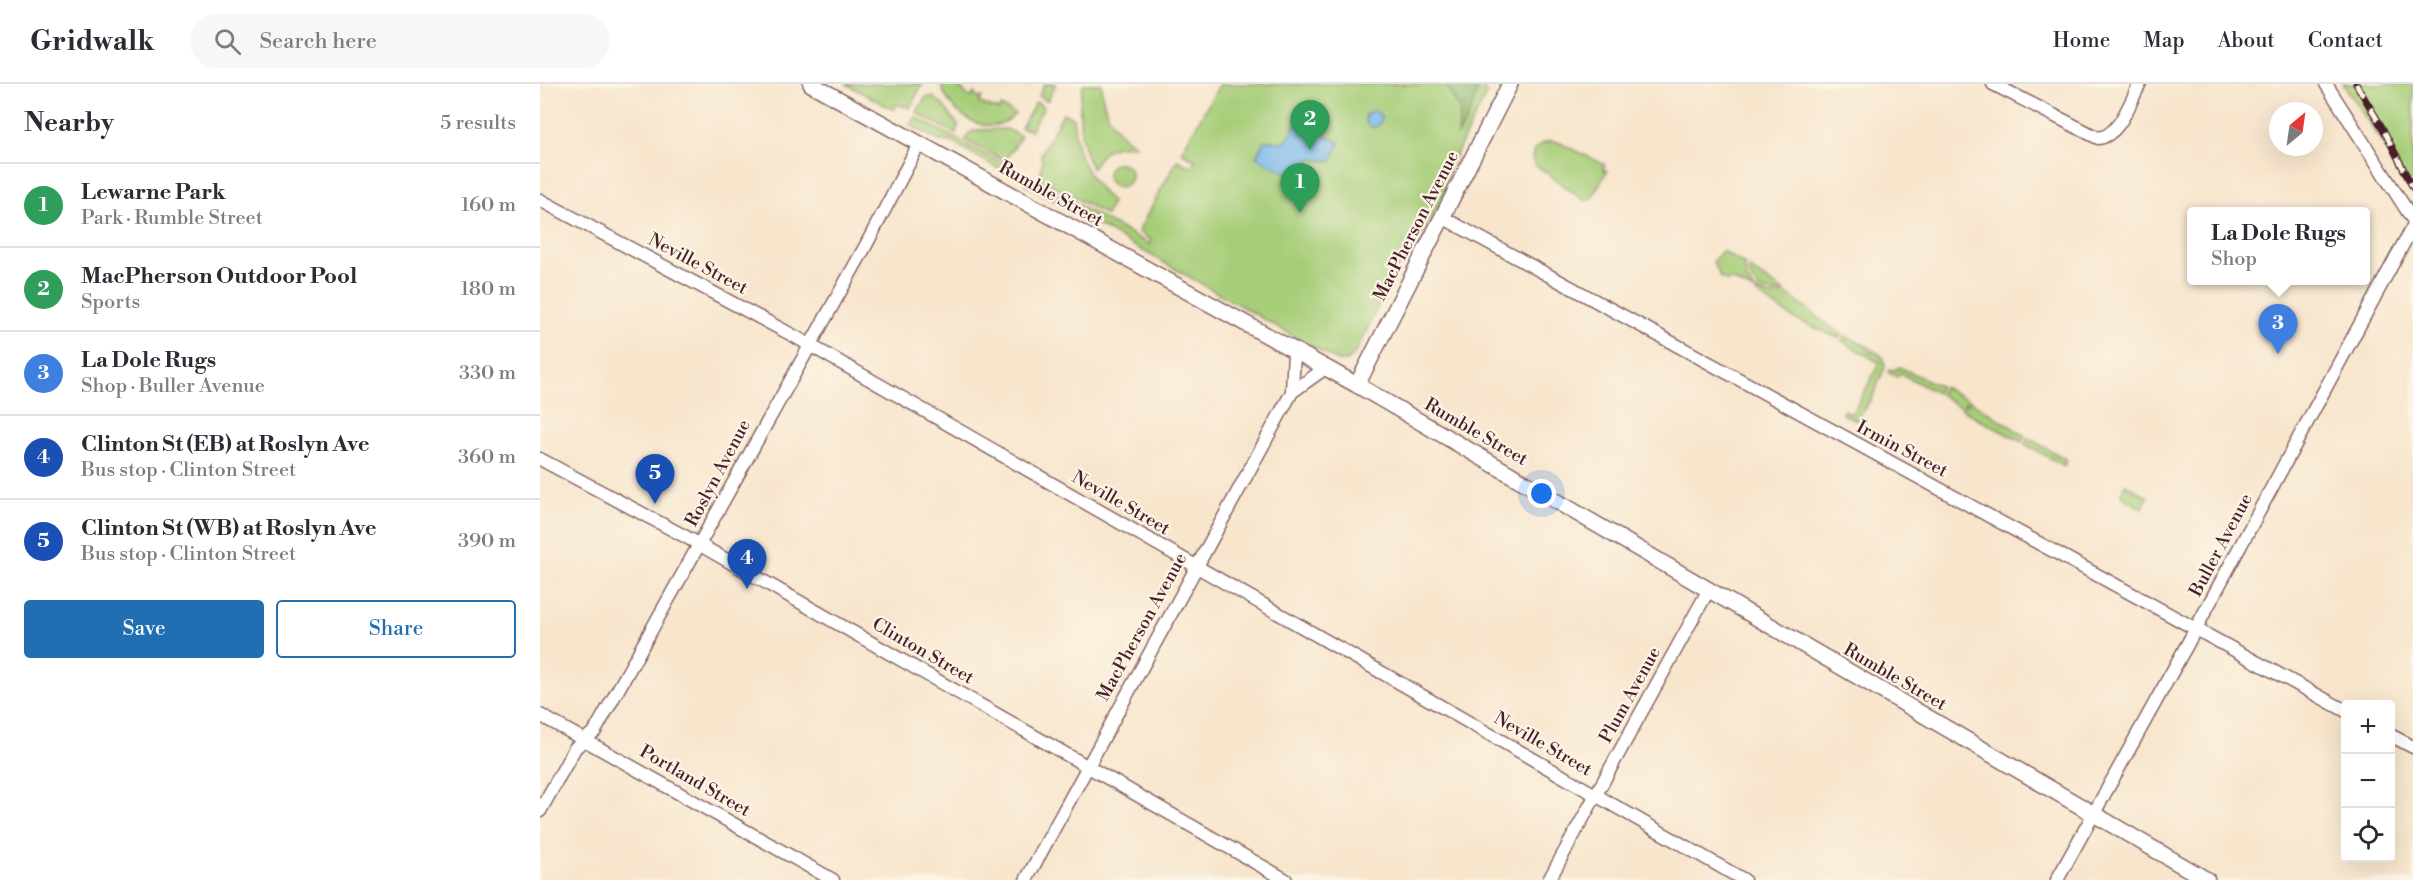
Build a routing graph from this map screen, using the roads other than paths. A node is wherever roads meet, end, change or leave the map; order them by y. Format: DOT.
graph roads {
  1 [pos="811,84"];
  2 [pos="1510,84"];
  3 [pos="1993,84"];
  4 [pos="2140,84"];
  5 [pos="2326,84"];
  6 [pos="919,144"];
  7 [pos="540,200"];
  8 [pos="1442,217"];
  9 [pos="2413,220"];
  10 [pos="2413,226"];
  11 [pos="810,345"];
  12 [pos="1294,352"];
  13 [pos="1324,369"];
  14 [pos="1357,386"];
  15 [pos="1292,392"];
  16 [pos="540,459"];
  17 [pos="700,545"];
  18 [pos="1197,567"];
  19 [pos="1708,591"];
  20 [pos="2195,630"];
  21 [pos="2341,708"];
  22 [pos="540,715"];
  23 [pos="2395,737"];
  24 [pos="585,740"];
  25 [pos="2413,747"];
  26 [pos="1088,766"];
  27 [pos="1596,795"];
  28 [pos="540,811"];
  29 [pos="2093,813"];
  30 [pos="833,880"];
  31 [pos="1026,880"];
  32 [pos="1286,880"];
  33 [pos="1549,880"];
  34 [pos="1744,880"];
  35 [pos="2057,880"];
  36 [pos="2207,880"];
  1 -- 6 [label="street, Rumble Street"];
  2 -- 8 [label="street, MacPherson Avenue"];
  3 -- 4 [label="street"];
  5 -- 9 [label="street"];
  6 -- 11 [label="street, Roslyn Avenue"];
  6 -- 12 [label="street, Rumble Street"];
  7 -- 11 [label="street, Neville Street"];
  8 -- 14 [label="street, MacPherson Avenue"];
  8 -- 20 [label="street, Irmin Street"];
  10 -- 20 [label="street, Buller Avenue"];
  11 -- 17 [label="street, Roslyn Avenue"];
  11 -- 18 [label="street, Neville Street"];
  12 -- 13 [label="street, Rumble Street"];
  12 -- 15 [label="street, MacPherson Avenue"];
  13 -- 14 [label="street, Rumble Street"];
  13 -- 15 [label="street, MacPherson Avenue"];
  14 -- 19 [label="street, Rumble Street"];
  15 -- 18 [label="street, MacPherson Avenue"];
  16 -- 17 [label="street, Clinton Street"];
  17 -- 24 [label="street, Roslyn Avenue"];
  17 -- 26 [label="street, Clinton Street"];
  18 -- 26 [label="street, MacPherson Avenue"];
  18 -- 27 [label="street, Neville Street"];
  19 -- 27 [label="street, Plum Avenue"];
  19 -- 29 [label="street, Rumble Street"];
  20 -- 21 [label="street, Irmin Street"];
  20 -- 29 [label="street, Buller Avenue"];
  22 -- 24 [label="street, Portland Street"];
  23 -- 25 [label="street"];
  24 -- 28 [label="street, Roslyn Avenue"];
  24 -- 30 [label="street, Portland Street"];
  26 -- 31 [label="street, MacPherson Avenue"];
  26 -- 32 [label="street, Clinton Street"];
  27 -- 33 [label="street, Plum Avenue"];
  27 -- 34 [label="street, Neville Street"];
  29 -- 35 [label="street, Buller Avenue"];
  29 -- 36 [label="street, Rumble Street"];
}
